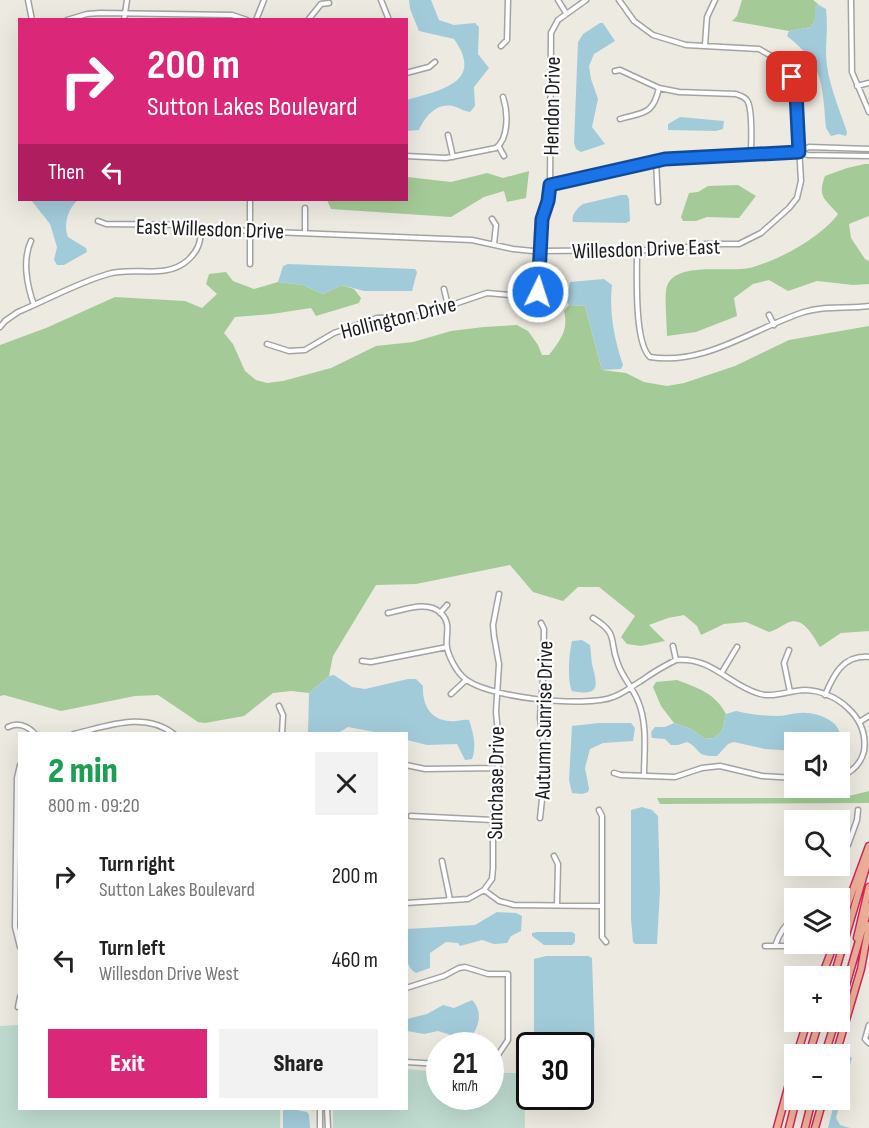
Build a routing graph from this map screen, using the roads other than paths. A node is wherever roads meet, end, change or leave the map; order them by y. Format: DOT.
graph roads {
  1 [pos="28,0"];
  2 [pos="127,0"];
  3 [pos="264,0"];
  4 [pos="381,0"];
  5 [pos="508,0"];
  6 [pos="558,0"];
  7 [pos="586,0"];
  8 [pos="619,0"];
  9 [pos="715,0"];
  10 [pos="851,0"];
  11 [pos="329,3"];
  12 [pos="566,13"];
  13 [pos="124,14"];
  14 [pos="169,17"];
  15 [pos="32,18"];
  16 [pos="74,18"];
  17 [pos="124,18"];
  18 [pos="241,18"];
  19 [pos="257,18"];
  20 [pos="310,18"];
  21 [pos="388,18"];
  22 [pos="705,45"];
  23 [pos="501,46"];
  24 [pos="435,62"];
  25 [pos="615,71"];
  26 [pos="408,72"];
  27 [pos="869,83"];
  28 [pos="857,86"];
  29 [pos="659,88"];
  30 [pos="504,97"];
  31 [pos="869,112"];
  32 [pos="620,119"];
  33 [pos="448,135"];
  34 [pos="498,147"];
  35 [pos="869,149"];
  36 [pos="799,152"];
  37 [pos="751,154"];
  38 [pos="408,156"];
  39 [pos="504,156"];
  40 [pos="869,156"];
  41 [pos="453,157"];
  42 [pos="656,160"];
  43 [pos="550,185"];
  44 [pos="250,201"];
  45 [pos="658,202"];
  46 [pos="305,208"];
  47 [pos="492,219"];
  48 [pos="98,221"];
  49 [pos="201,228"];
  50 [pos="250,231"];
  51 [pos="305,232"];
  52 [pos="323,233"];
  53 [pos="31,241"];
  54 [pos="494,244"];
  55 [pos="541,251"];
  56 [pos="637,251"];
  57 [pos="250,264"];
  58 [pos="444,289"];
  59 [pos="534,297"];
  60 [pos="34,305"];
  61 [pos="537,305"];
  62 [pos="448,306"];
  63 [pos="869,306"];
  64 [pos="769,315"];
  65 [pos="774,325"];
  66 [pos="0,327"];
  67 [pos="267,344"];
  68 [pos="499,594"];
  69 [pos="447,605"];
  70 [pos="388,613"];
  71 [pos="440,613"];
  72 [pos="592,618"];
  73 [pos="541,623"];
  74 [pos="673,646"];
  75 [pos="447,647"];
  76 [pos="737,647"];
  77 [pos="789,650"];
  78 [pos="869,657"];
  79 [pos="676,660"];
  80 [pos="362,661"];
  81 [pos="722,672"];
  82 [pos="466,680"];
  83 [pos="630,688"];
  84 [pos="498,692"];
  85 [pos="790,692"];
  86 [pos="451,694"];
  87 [pos="825,694"];
  88 [pos="541,700"];
  89 [pos="279,706"];
  90 [pos="869,716"];
  91 [pos="861,721"];
  92 [pos="8,727"];
  93 [pos="32,732"];
  94 [pos="83,732"];
  95 [pos="171,732"];
  96 [pos="282,732"];
  97 [pos="867,749"];
  98 [pos="408,765"];
  99 [pos="498,768"];
  100 [pos="850,771"];
  101 [pos="614,772"];
  102 [pos="18,774"];
  103 [pos="644,776"];
  104 [pos="784,777"];
  105 [pos="599,810"];
  106 [pos="858,810"];
  107 [pos="411,816"];
  108 [pos="540,818"];
  109 [pos="493,820"];
  110 [pos="850,839"];
  111 [pos="869,846"];
  112 [pos="554,856"];
  113 [pos="869,857"];
  114 [pos="442,861"];
  115 [pos="18,882"];
  116 [pos="869,887"];
  117 [pos="484,890"];
  118 [pos="850,898"];
  119 [pos="450,900"];
  120 [pos="408,903"];
  121 [pos="557,905"];
  122 [pos="602,906"];
  123 [pos="869,906"];
  124 [pos="869,925"];
  125 [pos="784,928"];
  126 [pos="18,940"];
  127 [pos="606,942"];
  128 [pos="765,946"];
  129 [pos="775,946"];
  130 [pos="784,946"];
  131 [pos="855,956"];
  132 [pos="837,966"];
  133 [pos="850,973"];
  134 [pos="408,987"];
  135 [pos="869,1025"];
  136 [pos="869,1043"];
  137 [pos="839,1044"];
  138 [pos="504,1046"];
  139 [pos="408,1062"];
  140 [pos="426,1063"];
  141 [pos="784,1102"];
  142 [pos="320,1110"];
  143 [pos="327,1110"];
  144 [pos="793,1110"];
  145 [pos="809,1110"];
  146 [pos="820,1110"];
  147 [pos="777,1127"];
  148 [pos="789,1127"];
  149 [pos="805,1127"];
  150 [pos="320,1128"];
  151 [pos="328,1128"];
  152 [pos="815,1128"];
  1 -- 15 [label="street"];
  2 -- 13 [label="street"];
  3 -- 19 [label="street"];
  4 -- 21 [label="street"];
  5 -- 23 [label="street"];
  6 -- 12 [label="street"];
  7 -- 12 [label="street, Hendon Drive"];
  8 -- 22 [label="street, Willesdon Drive East"];
  9 -- 22 [label="street"];
  10 -- 28 [label="street"];
  11 -- 20 [label="street"];
  12 -- 43 [label="street, Hendon Drive"];
  13 -- 14 [label="street"];
  13 -- 16 [label="street"];
  13 -- 17 [label="street"];
  14 -- 18 [label="street"];
  22 -- 36 [label="street, Willesdon Drive East"];
  24 -- 26 [label="street"];
  25 -- 29 [label="street"];
  27 -- 28 [label="street"];
  28 -- 31 [label="street"];
  29 -- 32 [label="street"];
  29 -- 37 [label="street"];
  30 -- 34 [label="street"];
  33 -- 41 [label="street"];
  34 -- 39 [label="street"];
  34 -- 41 [label="street"];
  35 -- 36 [label="street"];
  36 -- 37 [label="street"];
  36 -- 40 [label="street"];
  36 -- 56 [label="street, Willesdon Drive East"];
  37 -- 42 [label="street"];
  38 -- 41 [label="street"];
  42 -- 43 [label="street"];
  42 -- 45 [label="street"];
  43 -- 55 [label="street, Hendon Drive"];
  44 -- 50 [label="street"];
  46 -- 51 [label="street"];
  47 -- 54 [label="street"];
  48 -- 49 [label="street, East Willesdon Drive"];
  49 -- 50 [label="street, East Willesdon Drive"];
  49 -- 60 [label="street"];
  50 -- 51 [label="street, East Willesdon Drive"];
  50 -- 57 [label="street"];
  51 -- 52 [label="street, East Willesdon Drive"];
  52 -- 54 [label="street, Willesdon Drive East"];
  53 -- 60 [label="street"];
  54 -- 55 [label="street, Willesdon Drive East"];
  55 -- 56 [label="street, Willesdon Drive East"];
  55 -- 59 [label="street, Hendon Drive"];
  56 -- 65 [label="street"];
  58 -- 62 [label="street"];
  59 -- 61 [label="street"];
  59 -- 62 [label="street, Hollington Drive"];
  60 -- 66 [label="street"];
  62 -- 67 [label="street, Hollington Drive"];
  63 -- 65 [label="street"];
  64 -- 65 [label="street"];
  68 -- 84 [label="street, Sunchase Drive"];
  69 -- 71 [label="street"];
  70 -- 71 [label="street"];
  71 -- 75 [label="street"];
  72 -- 83 [label="street"];
  73 -- 88 [label="street, Autumn Sunrise Drive"];
  74 -- 79 [label="street"];
  75 -- 80 [label="street"];
  75 -- 82 [label="street"];
  76 -- 81 [label="street"];
  77 -- 85 [label="street"];
  78 -- 87 [label="street"];
  79 -- 81 [label="street"];
  79 -- 83 [label="street"];
  81 -- 85 [label="street"];
  82 -- 84 [label="street"];
  82 -- 86 [label="street"];
  83 -- 88 [label="street"];
  83 -- 103 [label="street"];
  84 -- 88 [label="street"];
  84 -- 99 [label="street, Sunchase Drive"];
  85 -- 87 [label="street"];
  87 -- 91 [label="street"];
  88 -- 108 [label="street, Autumn Sunrise Drive"];
  89 -- 96 [label="street"];
  90 -- 91 [label="street"];
  91 -- 97 [label="street"];
  92 -- 93 [label="street"];
  94 -- 95 [label="street"];
  97 -- 100 [label="street"];
  98 -- 99 [label="street"];
  99 -- 109 [label="street, Sunchase Drive"];
  101 -- 103 [label="street"];
  102 -- 115 [label="street"];
  103 -- 104 [label="street"];
  105 -- 122 [label="street"];
  106 -- 110 [label="street"];
  107 -- 109 [label="street"];
  109 -- 117 [label="street, Sunchase Drive"];
  111 -- 118 [label="highway"];
  112 -- 121 [label="street"];
  113 -- 132 [label="highway"];
  114 -- 119 [label="street"];
  115 -- 126 [label="street"];
  116 -- 131 [label="highway"];
  117 -- 119 [label="street"];
  117 -- 121 [label="street"];
  119 -- 120 [label="street"];
  121 -- 122 [label="street"];
  122 -- 127 [label="street"];
  123 -- 131 [label="highway"];
  124 -- 137 [label="highway"];
  125 -- 129 [label="street"];
  128 -- 129 [label="street"];
  129 -- 130 [label="street"];
  131 -- 133 [label="highway"];
  134 -- 138 [label="street"];
  135 -- 136 [label="street"];
  139 -- 140 [label="street"];
  141 -- 147 [label="highway"];
  142 -- 150 [label="street"];
  143 -- 151 [label="street"];
  144 -- 148 [label="highway"];
  145 -- 149 [label="highway"];
  146 -- 152 [label="highway"];
}
